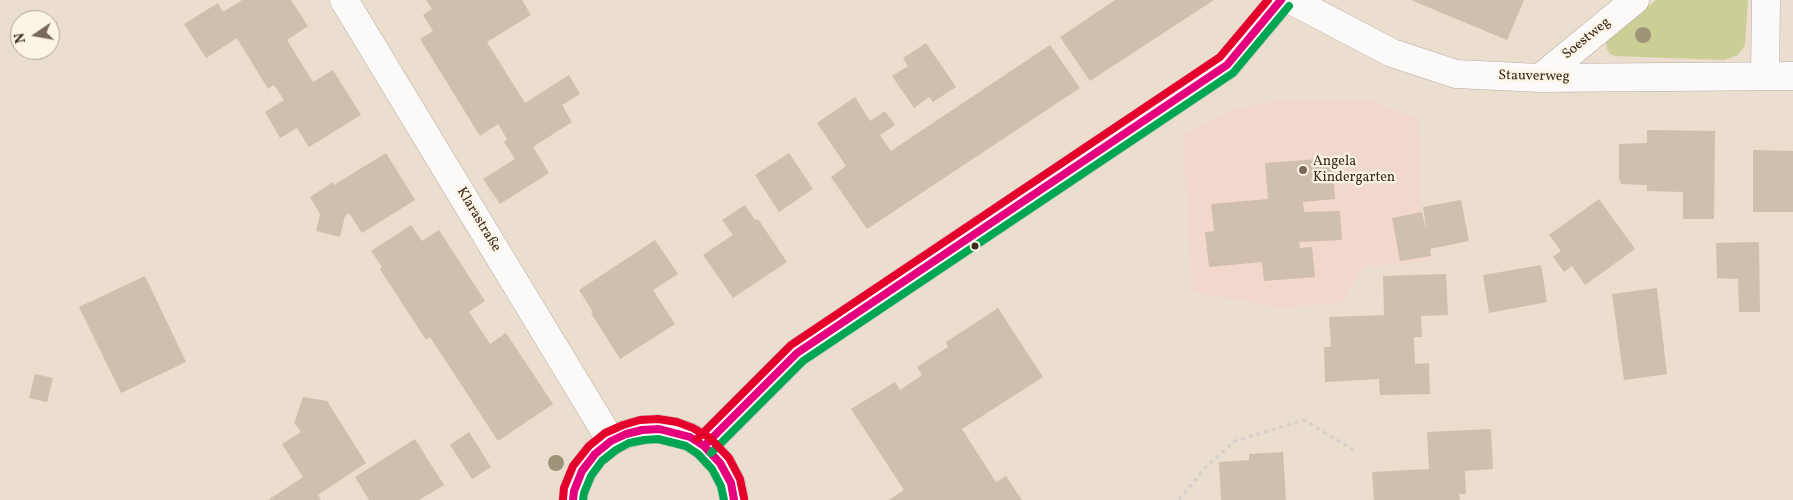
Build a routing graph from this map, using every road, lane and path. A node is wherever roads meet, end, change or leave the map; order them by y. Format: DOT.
graph roads {
  1 [pos="344,0"];
  2 [pos="1281,0"];
  3 [pos="1291,0"];
  4 [pos="1635,0"];
  5 [pos="1766,0"];
  6 [pos="1765,75"];
  7 [pos="1793,76"];
  8 [pos="1540,78"];
  9 [pos="611,440"];
  10 [pos="704,446"];
  11 [pos="1358,452"];
  12 [pos="573,500"];
  13 [pos="734,500"];
  14 [pos="1179,500"];
  1 -- 9 [label="street, Klarastraße"];
  2 -- 10 [label="street"];
  3 -- 8 [label="street, Stauverweg"];
  4 -- 8 [label="street, Soestweg"];
  5 -- 6 [label="street"];
  6 -- 7 [label="street, Stauverweg"];
  6 -- 8 [label="street, Stauverweg"];
  9 -- 10 [label="street"];
  9 -- 12 [label="street"];
  10 -- 13 [label="street"];
  11 -- 14 [label="path"];
}
